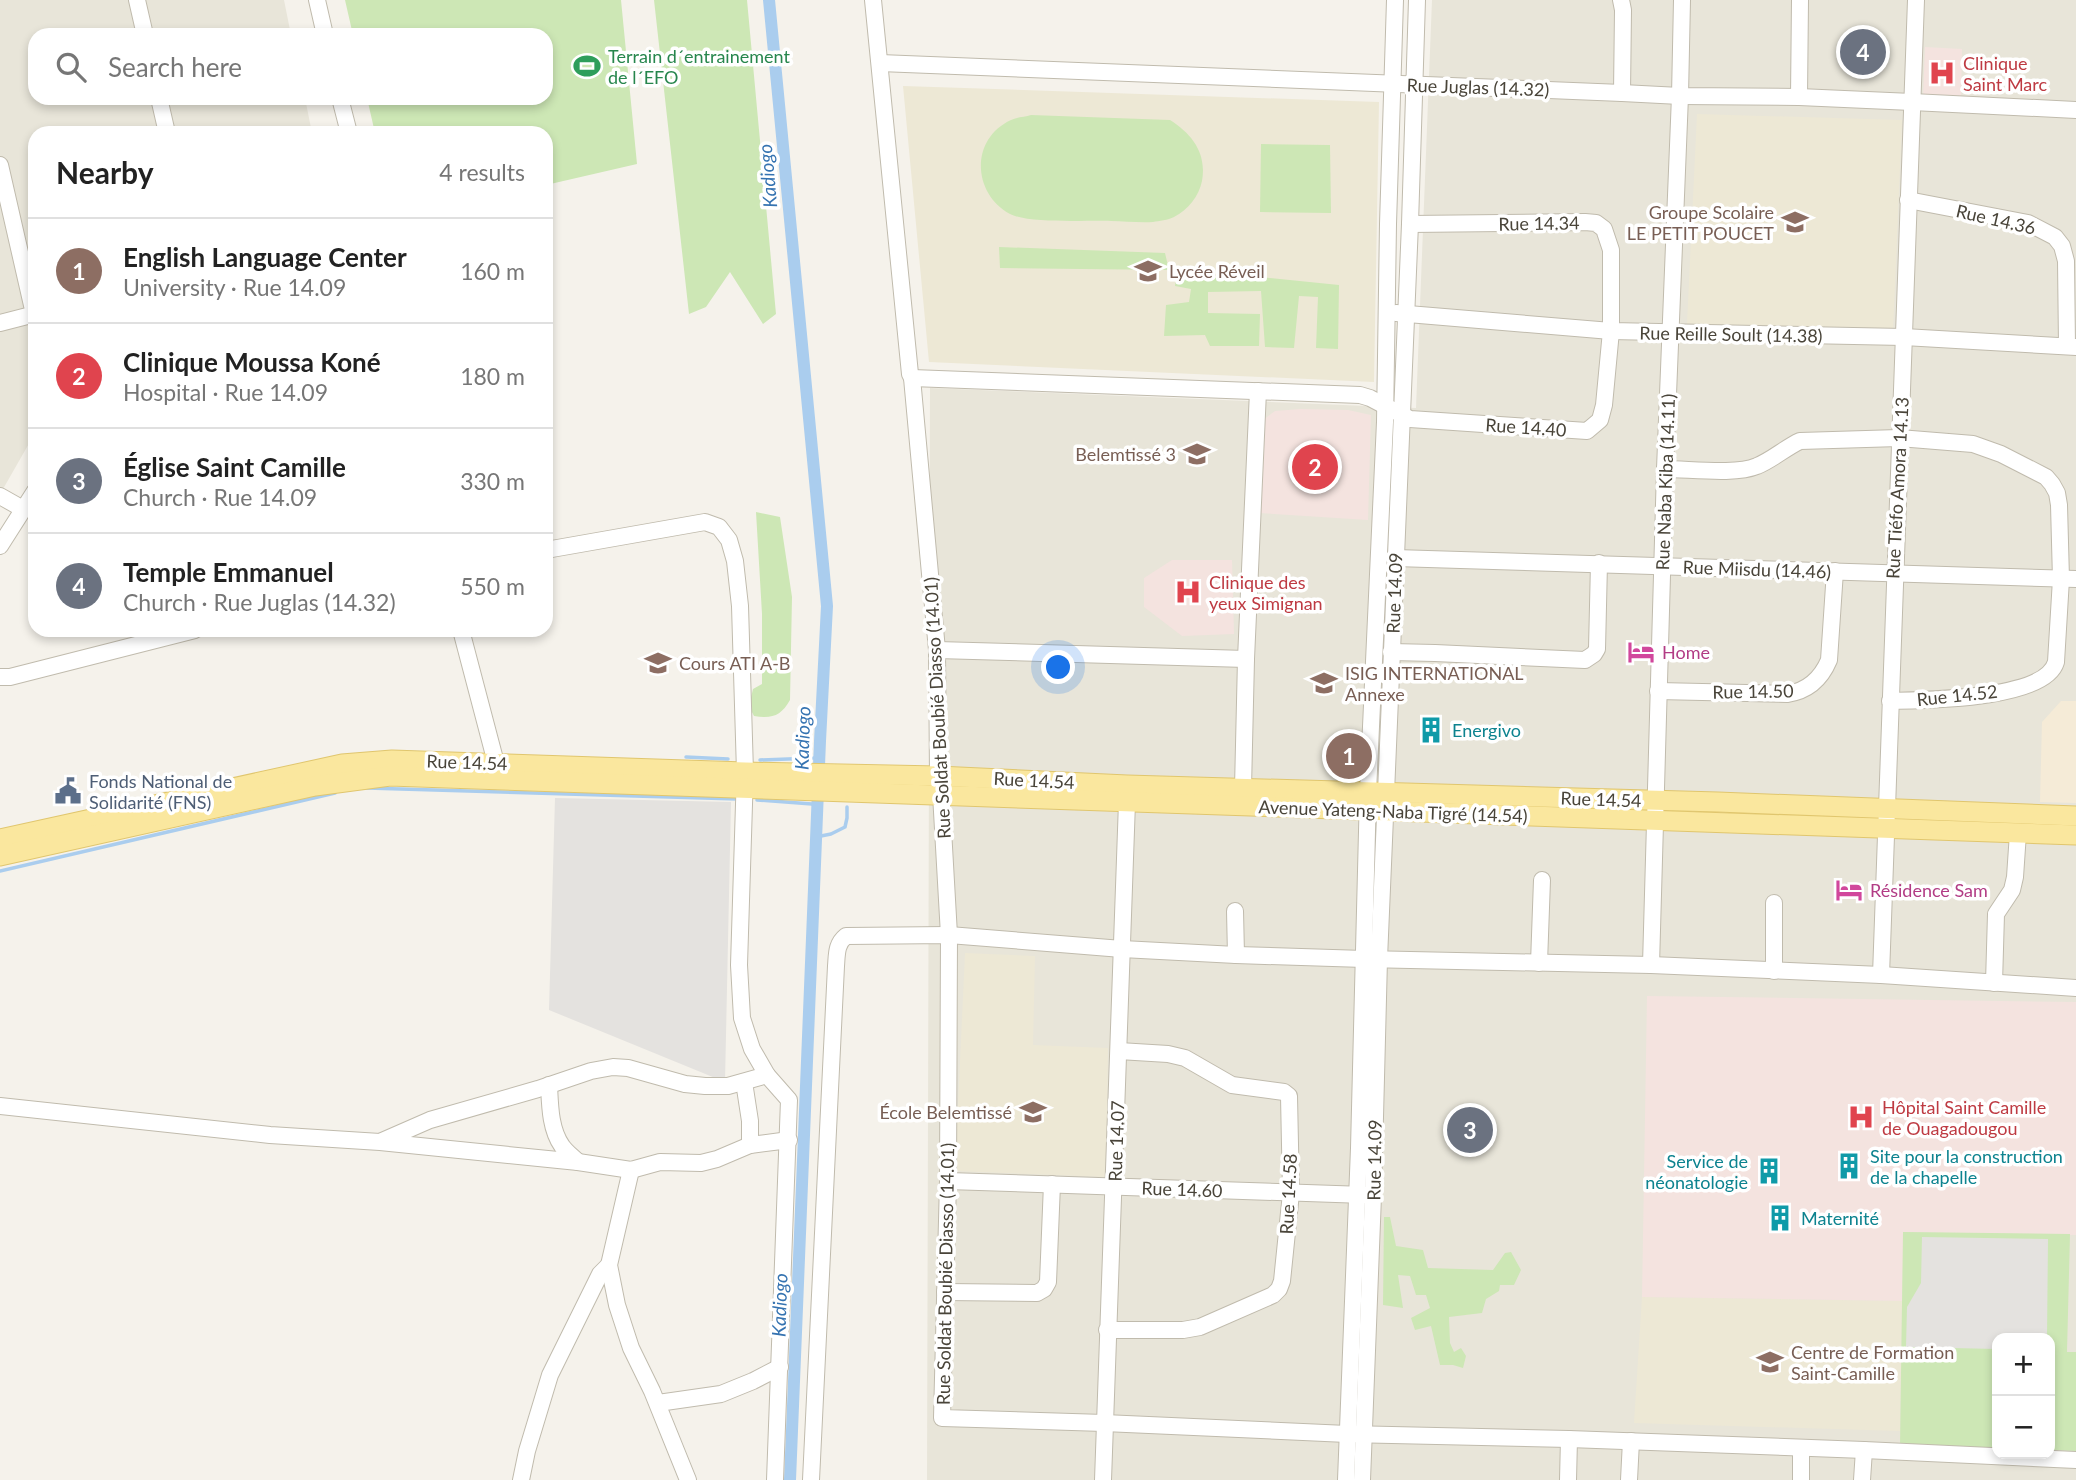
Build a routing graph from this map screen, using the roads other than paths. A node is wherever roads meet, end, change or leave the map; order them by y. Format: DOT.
graph roads {
  1 [pos="137,0"];
  2 [pos="317,0"];
  3 [pos="873,0"];
  4 [pos="1395,0"];
  5 [pos="1417,0"];
  6 [pos="1621,0"];
  7 [pos="1682,0"];
  8 [pos="1800,0"];
  9 [pos="1916,0"];
  10 [pos="143,28"];
  11 [pos="324,28"];
  12 [pos="880,63"];
  13 [pos="1393,84"];
  14 [pos="1415,84"];
  15 [pos="1622,93"];
  16 [pos="1680,96"];
  17 [pos="1799,97"];
  18 [pos="1912,102"];
  19 [pos="161,105"];
  20 [pos="342,105"];
  21 [pos="2076,110"];
  22 [pos="165,126"];
  23 [pos="347,126"];
  24 [pos="0,165"];
  25 [pos="1908,200"];
  26 [pos="1410,224"];
  27 [pos="28,288"];
  28 [pos="1387,313"];
  29 [pos="1406,313"];
  30 [pos="28,316"];
  31 [pos="0,323"];
  32 [pos="1611,331"];
  33 [pos="1670,333"];
  34 [pos="1904,337"];
  35 [pos="2072,346"];
  36 [pos="912,378"];
  37 [pos="1258,391"];
  38 [pos="1385,407"];
  39 [pos="1401,415"];
  40 [pos="1899,438"];
  41 [pos="1665,469"];
  42 [pos="0,496"];
  43 [pos="28,502"];
  44 [pos="23,509"];
  45 [pos="0,545"];
  46 [pos="553,549"];
  47 [pos="1395,558"];
  48 [pos="1599,563"];
  49 [pos="1662,566"];
  50 [pos="1835,571"];
  51 [pos="1893,572"];
  52 [pos="2069,579"];
  53 [pos="167,637"];
  54 [pos="463,637"];
  55 [pos="937,650"];
  56 [pos="1391,652"];
  57 [pos="1246,659"];
  58 [pos="0,677"];
  59 [pos="1658,691"];
  60 [pos="1890,701"];
  61 [pos="496,771"];
  62 [pos="744,780"];
  63 [pos="940,785"];
  64 [pos="1243,788"];
  65 [pos="1127,802"];
  66 [pos="1377,802"];
  67 [pos="1655,810"];
  68 [pos="2076,816"];
  69 [pos="1886,818"];
  70 [pos="2018,833"];
  71 [pos="2076,835"];
  72 [pos="0,839"];
  73 [pos="0,856"];
  74 [pos="1542,880"];
  75 [pos="1774,902"];
  76 [pos="1235,911"];
  77 [pos="949,935"];
  78 [pos="1122,949"];
  79 [pos="1236,954"];
  80 [pos="1371,959"];
  81 [pos="1539,963"];
  82 [pos="1651,965"];
  83 [pos="1774,971"];
  84 [pos="1881,975"];
  85 [pos="1994,983"];
  86 [pos="2076,988"];
  87 [pos="1119,1051"];
  88 [pos="767,1075"];
  89 [pos="744,1082"];
  90 [pos="549,1085"];
  91 [pos="0,1106"];
  92 [pos="789,1140"];
  93 [pos="380,1142"];
  94 [pos="750,1145"];
  95 [pos="578,1162"];
  96 [pos="632,1170"];
  97 [pos="948,1181"];
  98 [pos="1052,1184"];
  99 [pos="1114,1186"];
  100 [pos="1291,1193"];
  101 [pos="1365,1195"];
  102 [pos="609,1265"];
  103 [pos="945,1292"];
  104 [pos="1107,1330"];
  105 [pos="780,1367"];
  106 [pos="658,1403"];
  107 [pos="1104,1423"];
  108 [pos="1355,1434"];
  109 [pos="1569,1439"];
  110 [pos="1631,1441"];
  111 [pos="1801,1448"];
  112 [pos="1864,1450"];
  113 [pos="2076,1460"];
  114 [pos="521,1480"];
  115 [pos="688,1480"];
  116 [pos="775,1480"];
  117 [pos="811,1480"];
  118 [pos="1103,1480"];
  119 [pos="1346,1480"];
  120 [pos="1362,1480"];
  121 [pos="1568,1480"];
  122 [pos="1629,1480"];
  123 [pos="1801,1480"];
  124 [pos="1862,1480"];
  1 -- 10 [label="street"];
  2 -- 11 [label="street"];
  3 -- 12 [label="street, Rue Soldat Boubié Diasso (14.01)"];
  4 -- 13 [label="street, Rue 14.09"];
  5 -- 14 [label="street, Rue 14.09"];
  6 -- 15 [label="street"];
  7 -- 16 [label="street, Rue Naba Kiba (14.11)"];
  8 -- 17 [label="street"];
  9 -- 18 [label="street, Rue Tiéfo Amora 14.13"];
  12 -- 13 [label="street, Rue Juglas (14.32)"];
  12 -- 36 [label="street, Rue Soldat Boubié Diasso (14.01)"];
  13 -- 14 [label="street, Rue Juglas (14.32)"];
  13 -- 28 [label="street, Rue 14.09"];
  14 -- 15 [label="street, Rue Juglas (14.32)"];
  14 -- 26 [label="street, Rue 14.09"];
  15 -- 16 [label="street, Rue Juglas (14.32)"];
  16 -- 17 [label="street, Rue Juglas (14.32)"];
  16 -- 33 [label="street, Rue Naba Kiba (14.11)"];
  17 -- 18 [label="street, Rue Juglas (14.32)"];
  18 -- 21 [label="street, Rue Juglas (14.32)"];
  18 -- 25 [label="street, Rue Tiéfo Amora 14.13"];
  19 -- 22 [label="street"];
  20 -- 23 [label="street"];
  24 -- 27 [label="street"];
  25 -- 34 [label="street, Rue Tiéfo Amora 14.13"];
  25 -- 35 [label="street, Rue 14.36"];
  26 -- 29 [label="street, Rue 14.09"];
  26 -- 32 [label="street, Rue 14.34"];
  28 -- 29 [label="street, Rue Reille Soult (14.38)"];
  28 -- 38 [label="street, Rue 14.09"];
  29 -- 32 [label="street, Rue Reille Soult (14.38)"];
  29 -- 39 [label="street, Rue 14.09"];
  30 -- 31 [label="street"];
  32 -- 33 [label="street, Rue Reille Soult (14.38)"];
  32 -- 39 [label="street, Rue 14.40"];
  33 -- 34 [label="street, Rue Reille Soult (14.38)"];
  33 -- 41 [label="street, Rue Naba Kiba (14.11)"];
  34 -- 35 [label="street, Rue Reille Soult (14.38)"];
  34 -- 40 [label="street, Rue Tiéfo Amora 14.13"];
  36 -- 37 [label="street"];
  36 -- 55 [label="street, Rue Soldat Boubié Diasso (14.01)"];
  37 -- 38 [label="street"];
  37 -- 57 [label="street"];
  38 -- 39 [label="street"];
  38 -- 66 [label="street, Rue 14.09"];
  39 -- 47 [label="street, Rue 14.09"];
  40 -- 41 [label="street, Rue 14.52"];
  40 -- 51 [label="street, Rue Tiéfo Amora 14.13"];
  40 -- 52 [label="street, Rue 14.52"];
  41 -- 49 [label="street, Rue Naba Kiba (14.11)"];
  42 -- 44 [label="street"];
  43 -- 44 [label="street"];
  44 -- 45 [label="street"];
  46 -- 62 [label="street"];
  47 -- 48 [label="street, Rue Miisdu (14.46)"];
  47 -- 56 [label="street, Rue 14.09"];
  48 -- 49 [label="street, Rue Miisdu (14.46)"];
  48 -- 56 [label="street"];
  49 -- 50 [label="street, Rue Miisdu (14.46)"];
  49 -- 59 [label="street, Rue Naba Kiba (14.11)"];
  50 -- 51 [label="street, Rue Miisdu (14.46)"];
  50 -- 59 [label="street, Rue 14.50"];
  51 -- 52 [label="street, Rue Miisdu (14.46)"];
  51 -- 60 [label="street, Rue Tiéfo Amora 14.13"];
  52 -- 60 [label="street, Rue 14.52"];
  53 -- 58 [label="street"];
  54 -- 61 [label="street"];
  55 -- 57 [label="street"];
  55 -- 63 [label="street, Rue Soldat Boubié Diasso (14.01)"];
  56 -- 66 [label="street, Rue 14.09"];
  57 -- 64 [label="street"];
  59 -- 67 [label="street, Rue Naba Kiba (14.11)"];
  60 -- 69 [label="street, Rue Tiéfo Amora 14.13"];
  61 -- 62 [label="main road, Rue 14.54"];
  61 -- 72 [label="main road, Rue 14.54"];
  61 -- 73 [label="main road, Rue 14.54"];
  62 -- 63 [label="main road, Rue 14.54"];
  62 -- 88 [label="street"];
  63 -- 64 [label="main road, Rue 14.54"];
  63 -- 65 [label="main road, Avenue Yateng-Naba Tigré (14.54)"];
  63 -- 77 [label="street, Rue Soldat Boubié Diasso (14.01)"];
  64 -- 66 [label="main road, Rue 14.54"];
  65 -- 66 [label="main road, Avenue Yateng-Naba Tigré (14.54)"];
  65 -- 78 [label="street, Rue 14.07"];
  66 -- 67 [label="main road, Rue 14.54"];
  66 -- 80 [label="street, Rue 14.09"];
  67 -- 69 [label="main road"];
  67 -- 82 [label="street, Rue Naba Kiba (14.11)"];
  68 -- 69 [label="main road"];
  69 -- 70 [label="main road"];
  69 -- 84 [label="street, Rue Tiéfo Amora 14.13"];
  70 -- 71 [label="main road"];
  70 -- 85 [label="street"];
  74 -- 81 [label="street"];
  75 -- 83 [label="street"];
  76 -- 79 [label="street"];
  77 -- 78 [label="street"];
  77 -- 97 [label="street, Rue Soldat Boubié Diasso (14.01)"];
  77 -- 117 [label="street"];
  78 -- 79 [label="street"];
  78 -- 87 [label="street, Rue 14.07"];
  79 -- 80 [label="street"];
  80 -- 81 [label="street"];
  80 -- 101 [label="street, Rue 14.09"];
  81 -- 82 [label="street"];
  82 -- 83 [label="street"];
  83 -- 84 [label="street"];
  84 -- 85 [label="street"];
  85 -- 86 [label="street"];
  87 -- 99 [label="street, Rue 14.07"];
  87 -- 100 [label="street, Rue 14.58"];
  88 -- 89 [label="street"];
  88 -- 92 [label="street"];
  89 -- 90 [label="street"];
  89 -- 94 [label="street"];
  90 -- 93 [label="street"];
  90 -- 95 [label="street"];
  91 -- 93 [label="street"];
  92 -- 94 [label="street"];
  92 -- 105 [label="street"];
  93 -- 95 [label="street"];
  94 -- 96 [label="street"];
  95 -- 96 [label="street"];
  96 -- 102 [label="street"];
  97 -- 98 [label="street, Rue 14.60"];
  97 -- 103 [label="street, Rue Soldat Boubié Diasso (14.01)"];
  98 -- 99 [label="street, Rue 14.60"];
  98 -- 103 [label="street"];
  99 -- 100 [label="street, Rue 14.60"];
  99 -- 104 [label="street, Rue 14.07"];
  100 -- 101 [label="street, Rue 14.60"];
  100 -- 104 [label="street, Rue 14.58"];
  101 -- 108 [label="street, Rue 14.09"];
  102 -- 106 [label="street"];
  102 -- 114 [label="street"];
  103 -- 107 [label="street, Rue Soldat Boubié Diasso (14.01)"];
  104 -- 107 [label="street, Rue 14.07"];
  105 -- 106 [label="street"];
  105 -- 116 [label="street"];
  106 -- 115 [label="street"];
  107 -- 108 [label="street"];
  107 -- 118 [label="street, Rue 14.07"];
  108 -- 109 [label="street"];
  108 -- 119 [label="street, Rue 14.09"];
  108 -- 120 [label="street, Rue 14.09"];
  109 -- 110 [label="street"];
  109 -- 121 [label="street"];
  110 -- 111 [label="street"];
  110 -- 122 [label="street"];
  111 -- 112 [label="street"];
  111 -- 123 [label="street"];
  112 -- 113 [label="street"];
  112 -- 124 [label="street"];
}
